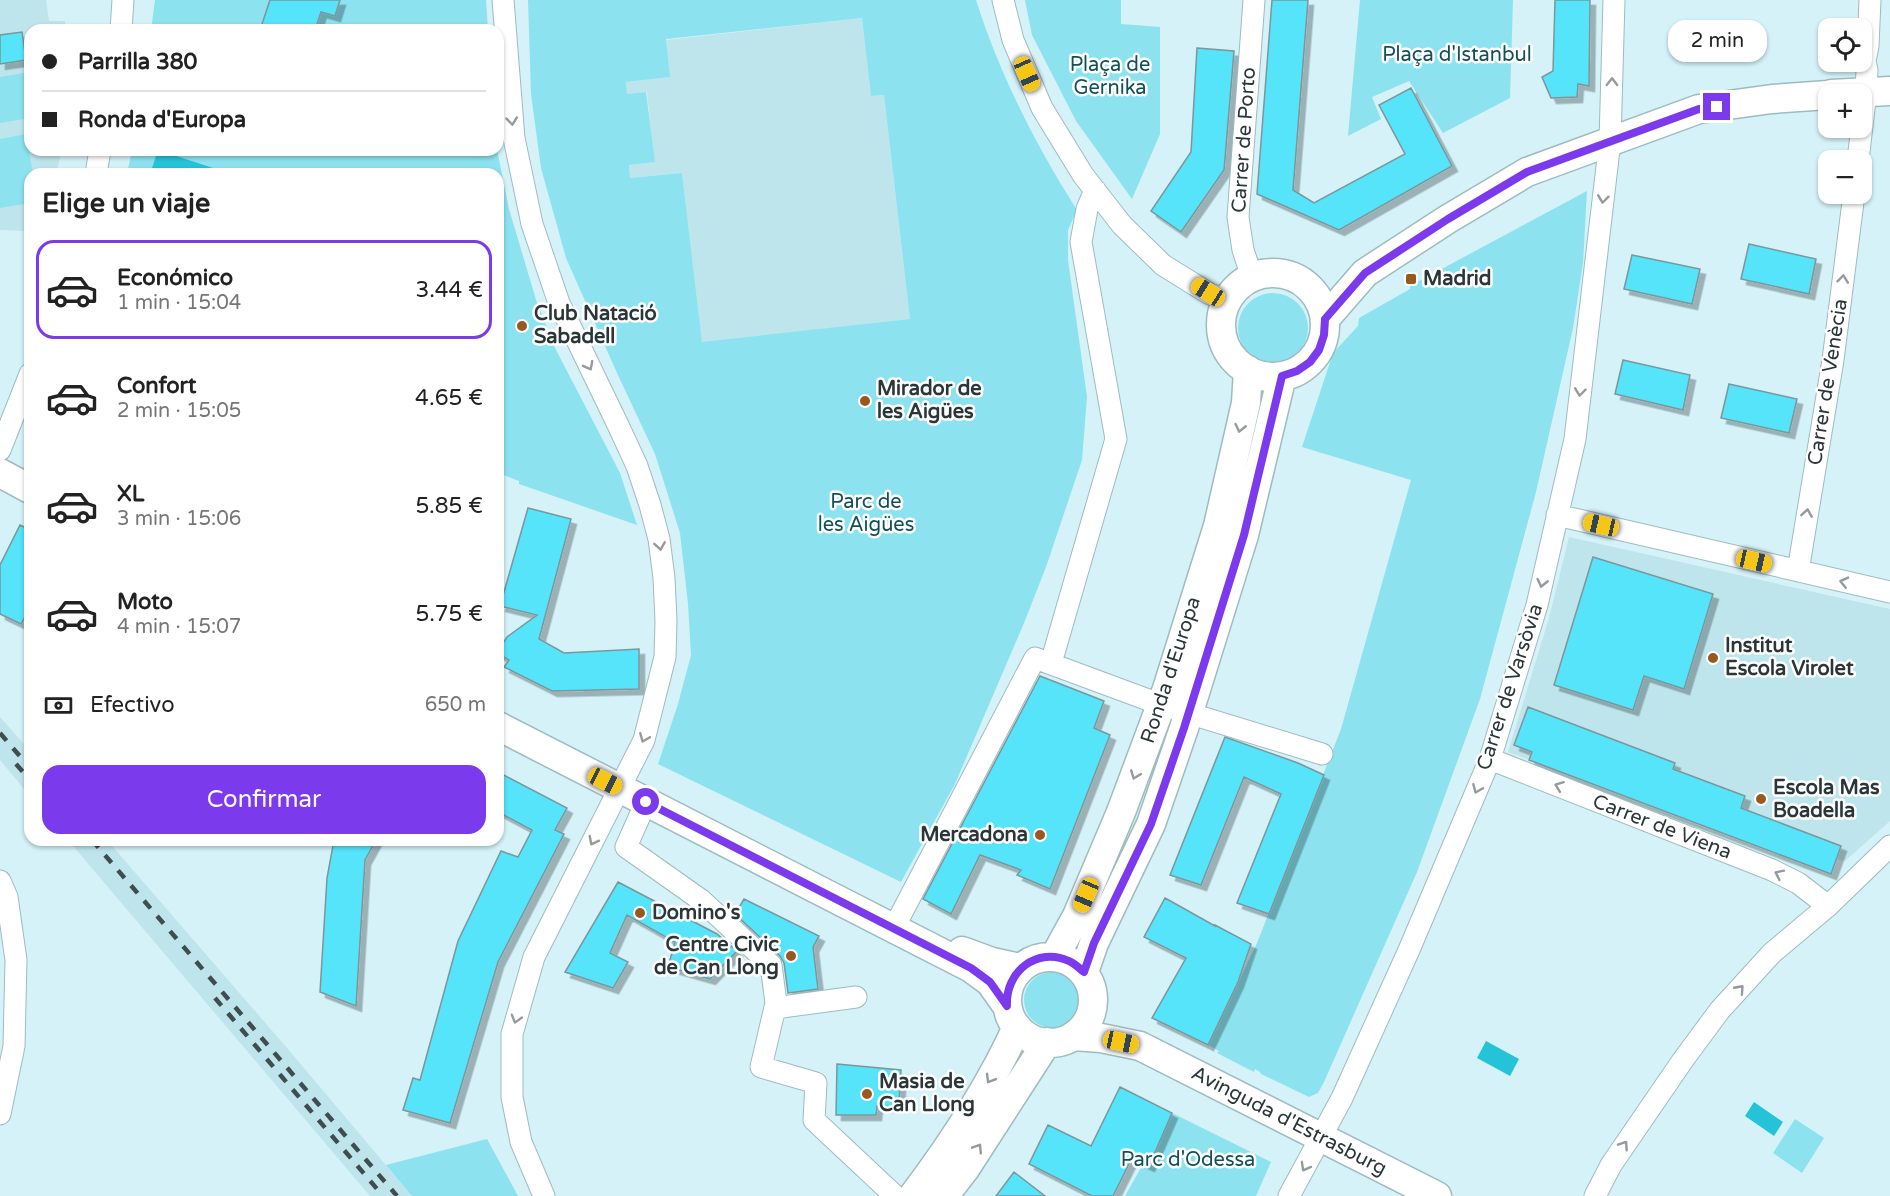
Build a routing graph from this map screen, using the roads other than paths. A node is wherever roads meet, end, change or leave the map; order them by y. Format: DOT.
graph roads {
  1 [pos="123,0"];
  2 [pos="503,0"];
  3 [pos="1003,0"];
  4 [pos="1254,0"];
  5 [pos="1614,0"];
  6 [pos="1870,0"];
  7 [pos="121,24"];
  8 [pos="1878,91"];
  9 [pos="1818,96"];
  10 [pos="1610,141"];
  11 [pos="1861,150"];
  12 [pos="1095,189"];
  13 [pos="1853,204"];
  14 [pos="1365,273"];
  15 [pos="1252,278"];
  16 [pos="1307,286"];
  17 [pos="1227,301"];
  18 [pos="1325,319"];
  19 [pos="1248,370"];
  20 [pos="1282,376"];
  21 [pos="24,389"];
  22 [pos="0,450"];
  23 [pos="0,460"];
  24 [pos="0,473"];
  25 [pos="24,473"];
  26 [pos="24,486"];
  27 [pos="1557,515"];
  28 [pos="1798,571"];
  29 [pos="1890,592"];
  30 [pos="1051,663"];
  31 [pos="1175,709"];
  32 [pos="504,718"];
  33 [pos="504,729"];
  34 [pos="1322,754"];
  35 [pos="1490,759"];
  36 [pos="622,784"];
  37 [pos="646,802"];
  38 [pos="1890,846"];
  39 [pos="0,881"];
  40 [pos="1828,906"];
  41 [pos="898,920"];
  42 [pos="1055,956"];
  43 [pos="1020,968"];
  44 [pos="1088,983"];
  45 [pos="856,997"];
  46 [pos="775,1008"];
  47 [pos="1012,1016"];
  48 [pos="1060,1039"];
  49 [pos="1140,1046"];
  50 [pos="0,1114"];
  51 [pos="1322,1137"];
  52 [pos="544,1196"];
  53 [pos="895,1196"];
  54 [pos="913,1196"];
  55 [pos="944,1196"];
  56 [pos="1289,1196"];
  57 [pos="1437,1196"];
  58 [pos="1595,1196"];
  1 -- 7 [label="street"];
  2 -- 36 [label="street, one-way"];
  3 -- 12 [label="street"];
  4 -- 15 [label="street, Carrer de Porto"];
  10 -- 5 [label="street, Carrer de Varsòvia, one-way"];
  6 -- 8 [label="street"];
  8 -- 11 [label="street"];
  9 -- 10 [label="street"];
  10 -- 14 [label="street"];
  10 -- 27 [label="street, Carrer de Varsòvia, one-way"];
  12 -- 17 [label="street"];
  12 -- 30 [label="street"];
  28 -- 13 [label="street, Carrer de Venècia, one-way"];
  14 -- 16 [label="street"];
  14 -- 18 [label="street"];
  15 -- 16 [label="street"];
  15 -- 17 [label="street"];
  16 -- 18 [label="street"];
  17 -- 19 [label="street"];
  18 -- 20 [label="street"];
  19 -- 20 [label="street"];
  19 -- 31 [label="street, Ronda d'Europa, one-way"];
  20 -- 31 [label="street, Ronda d'Europa"];
  21 -- 22 [label="street"];
  23 -- 25 [label="street"];
  24 -- 26 [label="street"];
  27 -- 28 [label="street"];
  27 -- 35 [label="street, Carrer de Varsòvia, one-way"];
  29 -- 28 [label="street, one-way"];
  30 -- 31 [label="street"];
  30 -- 41 [label="street"];
  31 -- 34 [label="street"];
  31 -- 42 [label="street, Ronda d'Europa, one-way"];
  31 -- 44 [label="street, Ronda d'Europa"];
  32 -- 36 [label="street"];
  33 -- 36 [label="street"];
  40 -- 35 [label="street, Carrer de Viena, one-way"];
  35 -- 51 [label="street, Carrer de Varsòvia, one-way"];
  36 -- 37 [label="street"];
  36 -- 41 [label="street"];
  36 -- 52 [label="street, one-way"];
  37 -- 46 [label="street"];
  37 -- 47 [label="street"];
  38 -- 40 [label="street"];
  39 -- 50 [label="street"];
  58 -- 40 [label="street, one-way"];
  41 -- 43 [label="street"];
  42 -- 43 [label="street"];
  42 -- 44 [label="street"];
  43 -- 47 [label="street"];
  44 -- 48 [label="street"];
  44 -- 49 [label="street, Avinguda d'Estrasburg"];
  45 -- 46 [label="street"];
  46 -- 53 [label="street"];
  47 -- 48 [label="street"];
  47 -- 54 [label="street, one-way"];
  48 -- 49 [label="street, Avinguda d'Estrasburg"];
  55 -- 48 [label="street, one-way"];
  49 -- 51 [label="street, Avinguda d'Estrasburg"];
  51 -- 56 [label="street, Carrer de Varsòvia, one-way"];
  51 -- 57 [label="street, Avinguda d'Estrasburg"];
}
